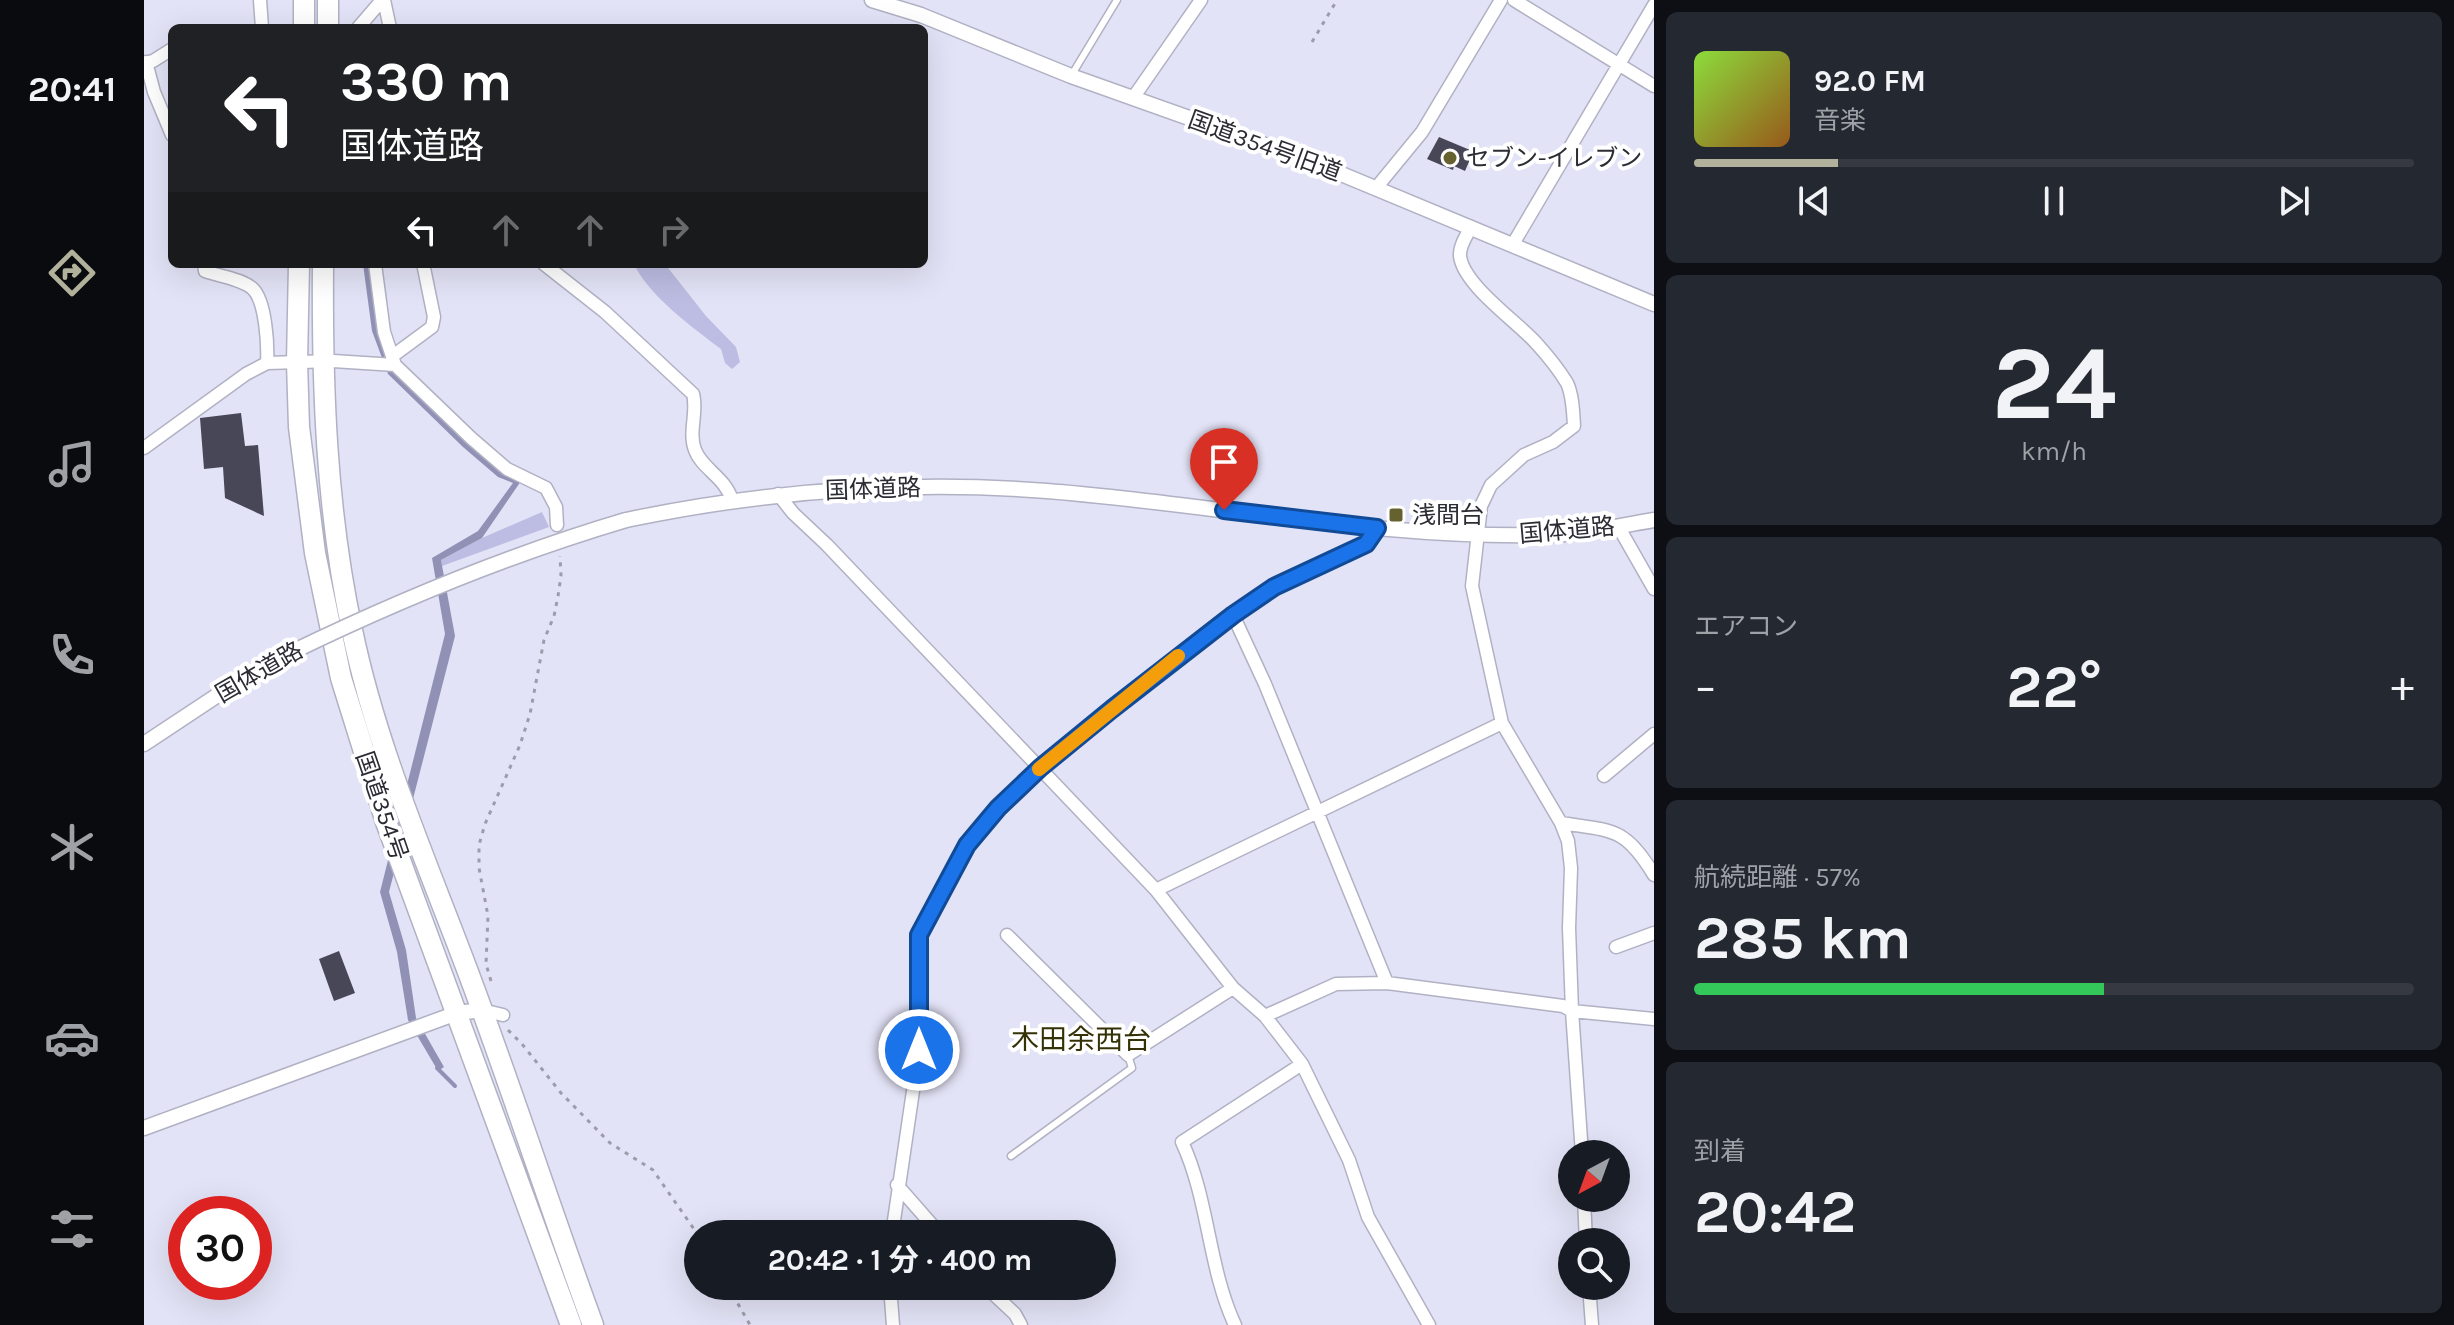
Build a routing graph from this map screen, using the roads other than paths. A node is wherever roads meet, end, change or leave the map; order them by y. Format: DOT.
graph roads {
  1 [pos="260,0"];
  2 [pos="304,0"];
  3 [pos="328,0"];
  4 [pos="383,0"];
  5 [pos="872,0"];
  6 [pos="1117,0"];
  7 [pos="1201,0"];
  8 [pos="1501,0"];
  9 [pos="1514,0"];
  10 [pos="1654,5"];
  11 [pos="262,24"];
  12 [pos="304,24"];
  13 [pos="328,24"];
  14 [pos="362,24"];
  15 [pos="389,24"];
  16 [pos="168,51"];
  17 [pos="145,62"];
  18 [pos="1617,64"];
  19 [pos="1071,76"];
  20 [pos="1654,86"];
  21 [pos="1133,98"];
  22 [pos="168,125"];
  23 [pos="1376,188"];
  24 [pos="1471,227"];
  25 [pos="1513,244"];
  26 [pos="205,268"];
  27 [pos="299,268"];
  28 [pos="323,268"];
  29 [pos="376,268"];
  30 [pos="424,268"];
  31 [pos="549,268"];
  32 [pos="1654,304"];
  33 [pos="394,360"];
  34 [pos="297,362"];
  35 [pos="322,362"];
  36 [pos="267,363"];
  37 [pos="144,448"];
  38 [pos="778,494"];
  39 [pos="732,500"];
  40 [pos="1654,520"];
  41 [pos="557,525"];
  42 [pos="1618,526"];
  43 [pos="1377,528"];
  44 [pos="1477,535"];
  45 [pos="1654,589"];
  46 [pos="1233,615"];
  47 [pos="1502,723"];
  48 [pos="1654,734"];
  49 [pos="144,744"];
  50 [pos="1040,768"];
  51 [pos="1604,776"];
  52 [pos="1318,814"];
  53 [pos="1561,823"];
  54 [pos="1654,875"];
  55 [pos="1156,890"];
  56 [pos="1654,933"];
  57 [pos="1007,935"];
  58 [pos="1616,947"];
  59 [pos="1387,983"];
  60 [pos="1233,988"];
  61 [pos="482,1010"];
  62 [pos="1572,1011"];
  63 [pos="457,1013"];
  64 [pos="503,1015"];
  65 [pos="1265,1016"];
  66 [pos="1654,1019"];
  67 [pos="1128,1055"];
  68 [pos="1302,1064"];
  69 [pos="144,1128"];
  70 [pos="1581,1140"];
  71 [pos="1011,1156"];
  72 [pos="897,1185"];
  73 [pos="893,1220"];
  74 [pos="928,1220"];
  75 [pos="891,1300"];
  76 [pos="1000,1300"];
  77 [pos="1590,1300"];
  78 [pos="571,1325"];
  79 [pos="593,1325"];
  80 [pos="893,1325"];
  81 [pos="1021,1325"];
  82 [pos="1235,1325"];
  83 [pos="1429,1325"];
  84 [pos="1592,1325"];
  1 -- 11 [label="street"];
  2 -- 12 [label="highway"];
  3 -- 13 [label="highway"];
  4 -- 14 [label="street"];
  4 -- 15 [label="street"];
  5 -- 19 [label="street, 国道354号旧道"];
  6 -- 19 [label="lane"];
  7 -- 21 [label="street"];
  8 -- 23 [label="street"];
  9 -- 18 [label="street"];
  10 -- 18 [label="street"];
  16 -- 17 [label="street"];
  17 -- 22 [label="street"];
  18 -- 20 [label="street"];
  18 -- 25 [label="street"];
  19 -- 21 [label="street, 国道354号旧道"];
  21 -- 23 [label="street, 国道354号旧道"];
  23 -- 24 [label="street, 国道354号旧道"];
  24 -- 25 [label="street, 国道354号旧道"];
  24 -- 44 [label="street"];
  25 -- 32 [label="street, 国道354号旧道"];
  26 -- 36 [label="street"];
  27 -- 34 [label="highway, 国道354号"];
  28 -- 35 [label="highway, 国道354号"];
  29 -- 33 [label="street"];
  30 -- 33 [label="street"];
  31 -- 39 [label="street"];
  33 -- 35 [label="street"];
  33 -- 41 [label="street"];
  34 -- 35 [label="street"];
  34 -- 36 [label="street"];
  34 -- 63 [label="highway, 国道354号"];
  35 -- 61 [label="highway, 国道354号"];
  36 -- 37 [label="street"];
  38 -- 39 [label="street, 国体道路"];
  38 -- 43 [label="street, 国体道路"];
  38 -- 50 [label="street"];
  39 -- 49 [label="street, 国体道路, bridge"];
  40 -- 42 [label="street, 国体道路"];
  42 -- 44 [label="street, 国体道路"];
  42 -- 45 [label="street"];
  43 -- 44 [label="street, 国体道路"];
  43 -- 46 [label="street"];
  44 -- 47 [label="street"];
  46 -- 50 [label="street"];
  46 -- 52 [label="street"];
  47 -- 52 [label="street"];
  47 -- 53 [label="street"];
  48 -- 51 [label="street"];
  50 -- 55 [label="street"];
  50 -- 72 [label="street"];
  52 -- 55 [label="street"];
  52 -- 59 [label="street"];
  53 -- 54 [label="street"];
  53 -- 62 [label="street"];
  55 -- 60 [label="street"];
  56 -- 58 [label="street"];
  57 -- 67 [label="street"];
  59 -- 62 [label="street"];
  59 -- 65 [label="street"];
  60 -- 65 [label="street"];
  60 -- 67 [label="street"];
  61 -- 63 [label="street"];
  61 -- 64 [label="street"];
  61 -- 79 [label="highway, 国道354号"];
  62 -- 66 [label="street"];
  62 -- 70 [label="street"];
  63 -- 69 [label="street"];
  63 -- 78 [label="highway, 国道354号"];
  65 -- 68 [label="street"];
  67 -- 71 [label="lane"];
  68 -- 82 [label="street"];
  68 -- 83 [label="street"];
  72 -- 73 [label="street"];
  72 -- 74 [label="street"];
  75 -- 80 [label="street"];
  76 -- 81 [label="street"];
  77 -- 84 [label="street"];
}
